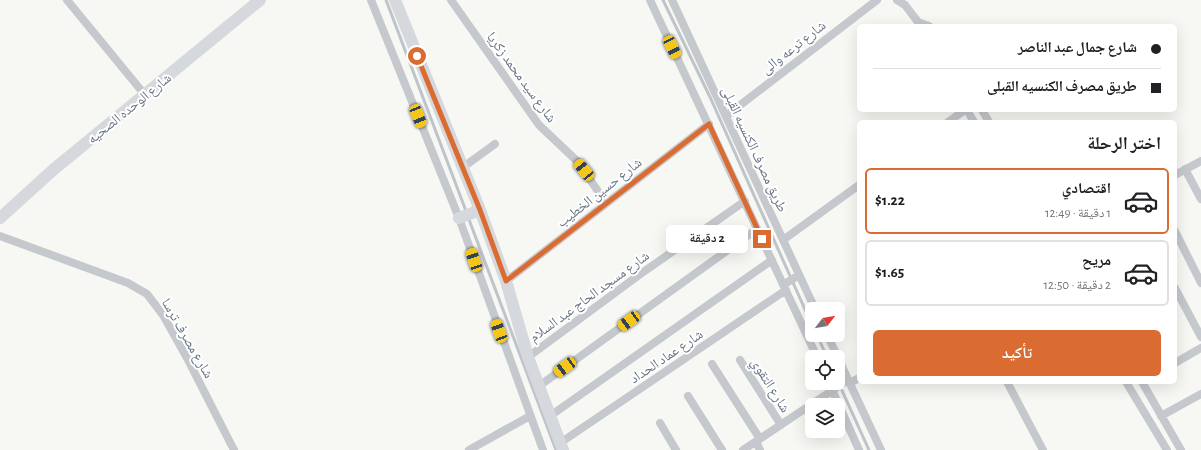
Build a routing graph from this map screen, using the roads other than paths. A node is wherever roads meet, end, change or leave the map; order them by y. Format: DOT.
graph roads {
  1 [pos="67,0"];
  2 [pos="260,0"];
  3 [pos="371,0"];
  4 [pos="395,0"];
  5 [pos="451,0"];
  6 [pos="650,0"];
  7 [pos="672,0"];
  8 [pos="877,0"];
  9 [pos="897,0"];
  10 [pos="918,24"];
  11 [pos="144,95"];
  12 [pos="963,112"];
  13 [pos="726,116"];
  14 [pos="951,120"];
  15 [pos="709,124"];
  16 [pos="495,144"];
  17 [pos="1201,160"];
  18 [pos="462,168"];
  19 [pos="1185,169"];
  20 [pos="1177,174"];
  21 [pos="857,186"];
  22 [pos="1201,199"];
  23 [pos="745,201"];
  24 [pos="606,203"];
  25 [pos="478,211"];
  26 [pos="461,217"];
  27 [pos="0,218"];
  28 [pos="757,229"];
  29 [pos="1177,235"];
  30 [pos="0,236"];
  31 [pos="783,240"];
  32 [pos="772,260"];
  33 [pos="799,275"];
  34 [pos="506,281"];
  35 [pos="1201,283"];
  36 [pos="784,287"];
  37 [pos="1177,292"];
  38 [pos="812,302"];
  39 [pos="1201,337"];
  40 [pos="1201,348"];
  41 [pos="813,350"];
  42 [pos="528,357"];
  43 [pos="740,360"];
  44 [pos="1177,362"];
  45 [pos="712,364"];
  46 [pos="845,373"];
  47 [pos="857,379"];
  48 [pos="849,382"];
  49 [pos="1008,384"];
  50 [pos="1127,384"];
  51 [pos="1143,384"];
  52 [pos="539,386"];
  53 [pos="832,391"];
  54 [pos="1201,394"];
  55 [pos="688,396"];
  56 [pos="530,416"];
  57 [pos="550,416"];
  58 [pos="1161,416"];
  59 [pos="660,423"];
  60 [pos="781,425"];
  61 [pos="758,440"];
  62 [pos="562,446"];
  63 [pos="234,450"];
  64 [pos="468,450"];
  65 [pos="543,450"];
  66 [pos="676,450"];
  67 [pos="722,450"];
  68 [pos="743,450"];
  69 [pos="760,450"];
  70 [pos="859,450"];
  71 [pos="881,450"];
  72 [pos="1043,450"];
  73 [pos="1166,450"];
  74 [pos="1181,450"];
  1 -- 11 [label="street"];
  2 -- 11 [label="street, شارع الوحده الصحيه"];
  3 -- 26 [label="street"];
  4 -- 18 [label="street"];
  5 -- 24 [label="street, شارع سيد محمد زكريا"];
  6 -- 15 [label="street"];
  7 -- 13 [label="street, طريق مصرف الكنسيه القبلى"];
  8 -- 13 [label="street, شارع ترعه والى"];
  9 -- 10 [label="street"];
  11 -- 27 [label="street, شارع الوحده الصحيه"];
  12 -- 14 [label="street"];
  13 -- 31 [label="street, طريق مصرف الكنسيه القبلى"];
  15 -- 23 [label="street"];
  15 -- 24 [label="street, شارع حسين الخطيب"];
  16 -- 18 [label="street"];
  17 -- 19 [label="street"];
  18 -- 25 [label="street"];
  19 -- 20 [label="street"];
  19 -- 22 [label="street"];
  21 -- 31 [label="street"];
  23 -- 28 [label="street"];
  23 -- 42 [label="street, شارع مسجد الحاج عبد السلام"];
  24 -- 34 [label="street, شارع حسين الخطيب"];
  25 -- 26 [label="street"];
  25 -- 34 [label="street"];
  26 -- 56 [label="street"];
  28 -- 32 [label="street"];
  28 -- 52 [label="street"];
  29 -- 35 [label="street"];
  30 -- 63 [label="street, شارع مصرف ترسا"];
  31 -- 33 [label="street, طريق مصرف الكنسيه القبلى"];
  32 -- 36 [label="street"];
  32 -- 57 [label="street"];
  33 -- 36 [label="street, شارع عماد الحداد"];
  33 -- 38 [label="street, طريق مصرف الكنسيه القبلى"];
  34 -- 42 [label="street"];
  36 -- 41 [label="street"];
  36 -- 62 [label="street, شارع عماد الحداد"];
  37 -- 39 [label="street"];
  40 -- 44 [label="street"];
  42 -- 52 [label="street"];
  43 -- 60 [label="street, شارع التقوي"];
  45 -- 61 [label="street"];
  46 -- 48 [label="street"];
  47 -- 48 [label="street"];
  48 -- 53 [label="street"];
  48 -- 71 [label="street"];
  49 -- 72 [label="street"];
  50 -- 73 [label="street"];
  51 -- 58 [label="street"];
  52 -- 57 [label="street"];
  53 -- 60 [label="street"];
  53 -- 70 [label="street"];
  54 -- 58 [label="street"];
  55 -- 67 [label="street"];
  56 -- 64 [label="street"];
  56 -- 65 [label="street"];
  57 -- 62 [label="street"];
  58 -- 74 [label="street"];
  59 -- 66 [label="street"];
  60 -- 61 [label="street"];
  61 -- 68 [label="street"];
  61 -- 69 [label="street"];
}
